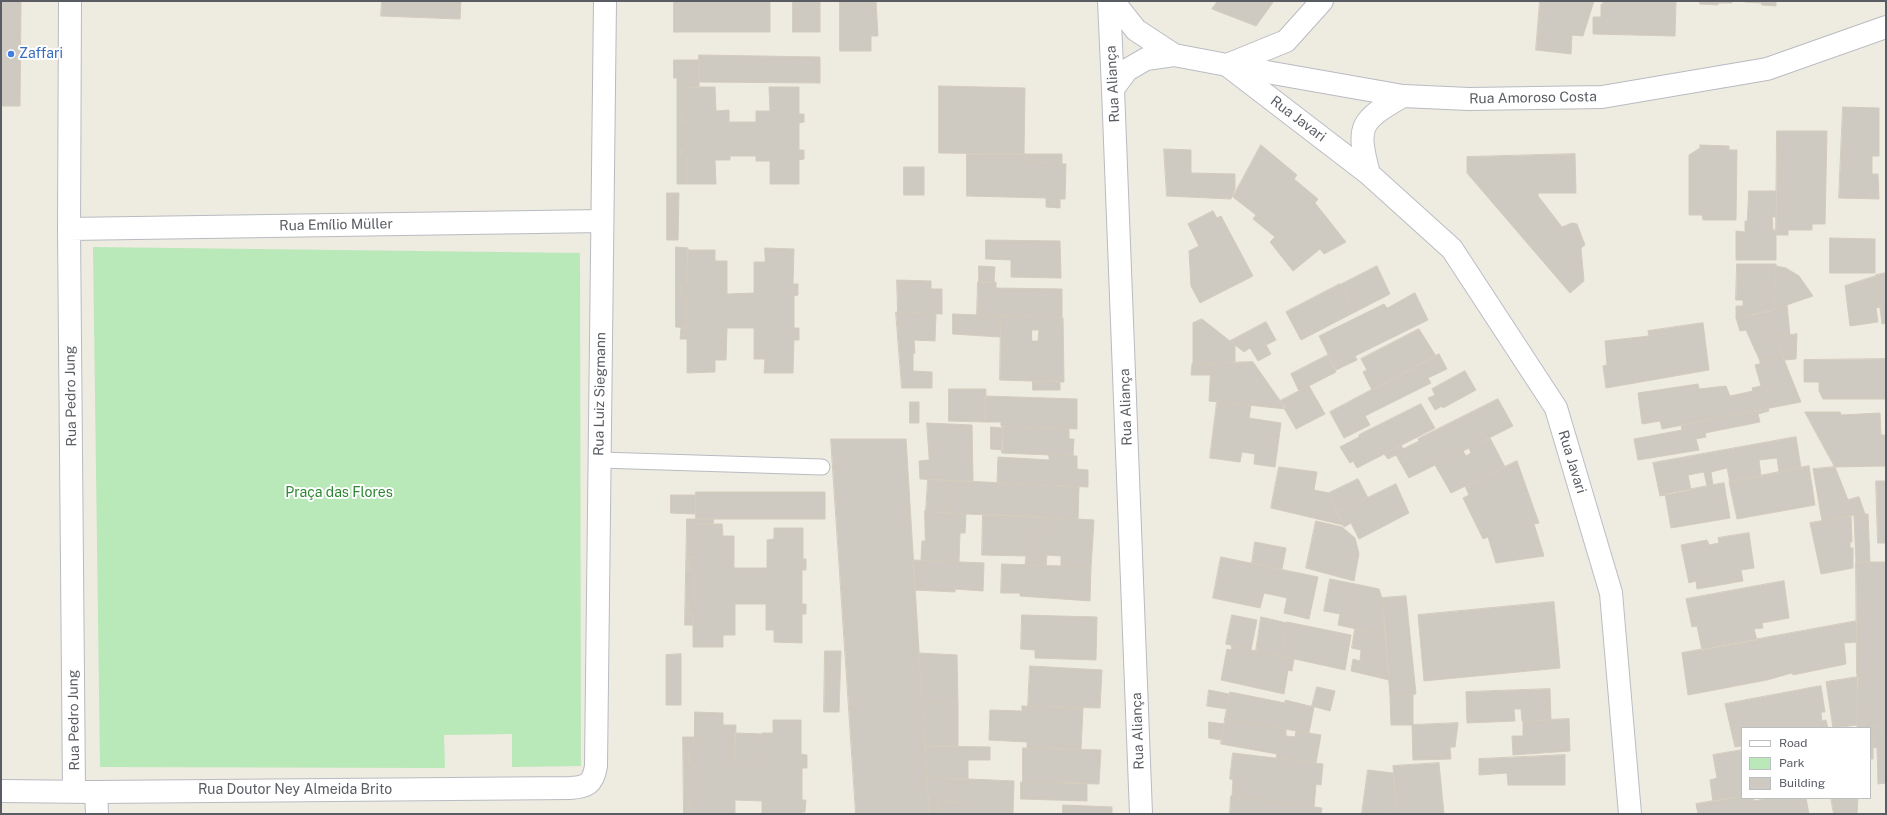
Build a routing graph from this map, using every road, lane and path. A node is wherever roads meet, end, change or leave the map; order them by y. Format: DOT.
graph roads {
  1 [pos="70,1"];
  2 [pos="606,1"];
  3 [pos="1109,1"];
  4 [pos="1113,1"];
  5 [pos="1322,1"];
  6 [pos="1886,27"];
  7 [pos="1174,55"];
  8 [pos="1227,65"];
  9 [pos="1113,89"];
  10 [pos="1403,96"];
  11 [pos="1370,174"];
  12 [pos="602,221"];
  13 [pos="69,229"];
  14 [pos="600,460"];
  15 [pos="822,467"];
  16 [pos="588,784"];
  17 [pos="1,791"];
  18 [pos="74,791"];
  19 [pos="96,792"];
  20 [pos="97,814"];
  21 [pos="1141,814"];
  22 [pos="1630,814"];
  1 -- 13 [label="street, Rua Pedro Jung"];
  2 -- 12 [label="street, Rua Luiz Siegmann"];
  3 -- 9 [label="street, Rua Aliança"];
  4 -- 7 [label="street, Rua Amoroso Costa"];
  5 -- 8 [label="street"];
  6 -- 10 [label="street, Rua Amoroso Costa"];
  7 -- 8 [label="street, Rua Amoroso Costa"];
  7 -- 9 [label="street, Rua Amoroso Costa"];
  8 -- 10 [label="street, Rua Amoroso Costa"];
  8 -- 11 [label="street, Rua Javari"];
  9 -- 21 [label="street, Rua Aliança"];
  10 -- 11 [label="street"];
  11 -- 22 [label="street, Rua Javari"];
  12 -- 13 [label="street, Rua Emílio Müller"];
  12 -- 14 [label="street, Rua Luiz Siegmann"];
  13 -- 18 [label="street, Rua Pedro Jung"];
  14 -- 15 [label="lane"];
  14 -- 16 [label="street, Rua Luiz Siegmann"];
  16 -- 19 [label="street, Rua Doutor Ney Almeida Brito"];
  17 -- 18 [label="street, Rua Doutor Ney Almeida Brito"];
  18 -- 19 [label="street, Rua Doutor Ney Almeida Brito"];
  19 -- 20 [label="street"];
}
